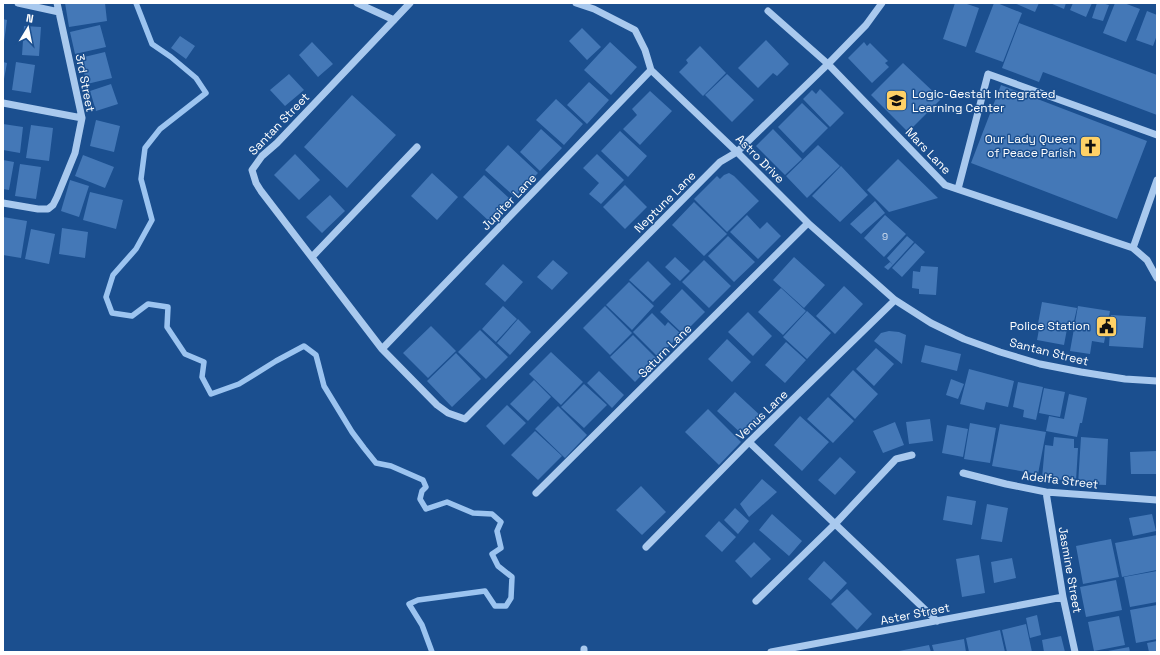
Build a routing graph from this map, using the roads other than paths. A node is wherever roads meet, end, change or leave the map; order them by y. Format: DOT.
graph roads {
  1 [pos="18,3"];
  2 [pos="57,3"];
  3 [pos="357,3"];
  4 [pos="410,3"];
  5 [pos="576,3"];
  6 [pos="882,3"];
  7 [pos="768,11"];
  8 [pos="59,12"];
  9 [pos="394,20"];
  10 [pos="828,64"];
  11 [pos="651,70"];
  12 [pos="3,103"];
  13 [pos="82,118"];
  14 [pos="1157,135"];
  15 [pos="417,147"];
  16 [pos="737,152"];
  17 [pos="1157,180"];
  18 [pos="958,189"];
  19 [pos="3,203"];
  20 [pos="808,223"];
  21 [pos="1133,248"];
  22 [pos="312,257"];
  23 [pos="1157,278"];
  24 [pos="895,300"];
  25 [pos="940,327"];
  26 [pos="382,349"];
  27 [pos="1157,381"];
  28 [pos="465,419"];
  29 [pos="749,442"];
  30 [pos="912,455"];
  31 [pos="963,473"];
  32 [pos="1046,492"];
  33 [pos="536,494"];
  34 [pos="1157,500"];
  35 [pos="835,524"];
  36 [pos="646,547"];
  37 [pos="1063,597"];
  38 [pos="756,601"];
  39 [pos="937,621"];
  40 [pos="771,652"];
  41 [pos="1075,652"];
  1 -- 8 [label="street"];
  2 -- 8 [label="street, 3rd Street"];
  3 -- 9 [label="street"];
  4 -- 9 [label="street, Santan Street"];
  5 -- 11 [label="street, Astro Drive"];
  6 -- 10 [label="street, Neptune Lane"];
  7 -- 10 [label="street, Mars Lane"];
  8 -- 13 [label="street, 3rd Street"];
  9 -- 22 [label="street, Santan Street"];
  10 -- 16 [label="street, Neptune Lane"];
  10 -- 18 [label="street, Mars Lane"];
  11 -- 16 [label="street, Astro Drive"];
  11 -- 26 [label="street, Jupiter Lane"];
  12 -- 13 [label="street"];
  13 -- 19 [label="street, 3rd Street"];
  14 -- 18 [label="street"];
  15 -- 22 [label="street"];
  16 -- 20 [label="street, Astro Drive"];
  16 -- 28 [label="street, Neptune Lane"];
  17 -- 21 [label="street"];
  18 -- 21 [label="street"];
  20 -- 24 [label="street, Astro Drive"];
  20 -- 33 [label="street, Saturn Lane"];
  21 -- 23 [label="street"];
  22 -- 26 [label="street, Santan Street"];
  24 -- 25 [label="street, Astro Drive"];
  24 -- 29 [label="street, Venus Lane"];
  25 -- 27 [label="street, Santan Street"];
  26 -- 28 [label="street, Santan Street"];
  29 -- 35 [label="street"];
  29 -- 36 [label="street, Venus Lane"];
  30 -- 35 [label="street"];
  31 -- 32 [label="street, Adelfa Street"];
  32 -- 34 [label="street, Adelfa Street"];
  32 -- 37 [label="street, Jasmine Street"];
  35 -- 38 [label="street"];
  35 -- 39 [label="street"];
  37 -- 39 [label="street, Aster Street"];
  37 -- 41 [label="street, Jasmine Street"];
  39 -- 40 [label="street, Aster Street"];
}
